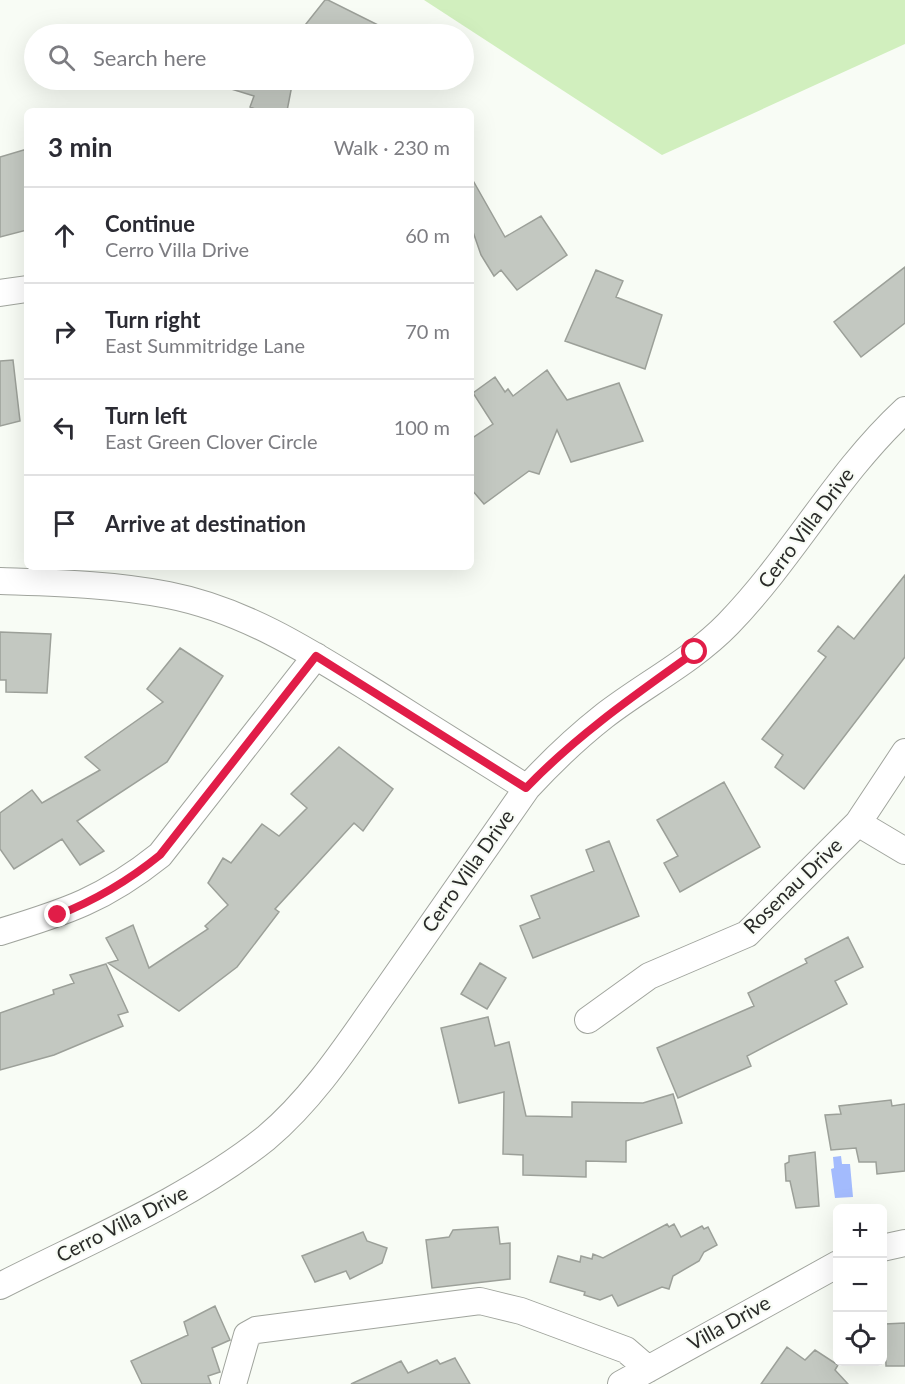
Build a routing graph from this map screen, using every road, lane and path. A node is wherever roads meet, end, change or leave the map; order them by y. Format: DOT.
graph roads {
  1 [pos="24,289"];
  2 [pos="0,293"];
  3 [pos="905,410"];
  4 [pos="0,581"];
  5 [pos="316,656"];
  6 [pos="905,752"];
  7 [pos="526,788"];
  8 [pos="858,823"];
  9 [pos="905,851"];
  10 [pos="0,932"];
  11 [pos="588,1020"];
  12 [pos="905,1243"];
  13 [pos="887,1247"];
  14 [pos="833,1266"];
  15 [pos="0,1286"];
  16 [pos="648,1369"];
  17 [pos="233,1384"];
  18 [pos="621,1384"];
  1 -- 2 [label="street"];
  3 -- 7 [label="street, Cerro Villa Drive"];
  4 -- 5 [label="street"];
  5 -- 7 [label="street"];
  5 -- 10 [label="street"];
  6 -- 8 [label="street, Rosenau Drive"];
  7 -- 15 [label="street, Cerro Villa Drive"];
  8 -- 9 [label="street"];
  8 -- 11 [label="street, Rosenau Drive"];
  12 -- 13 [label="street"];
  14 -- 16 [label="street, Villa Drive"];
  16 -- 17 [label="street"];
  16 -- 18 [label="street, Villa Drive"];
}
